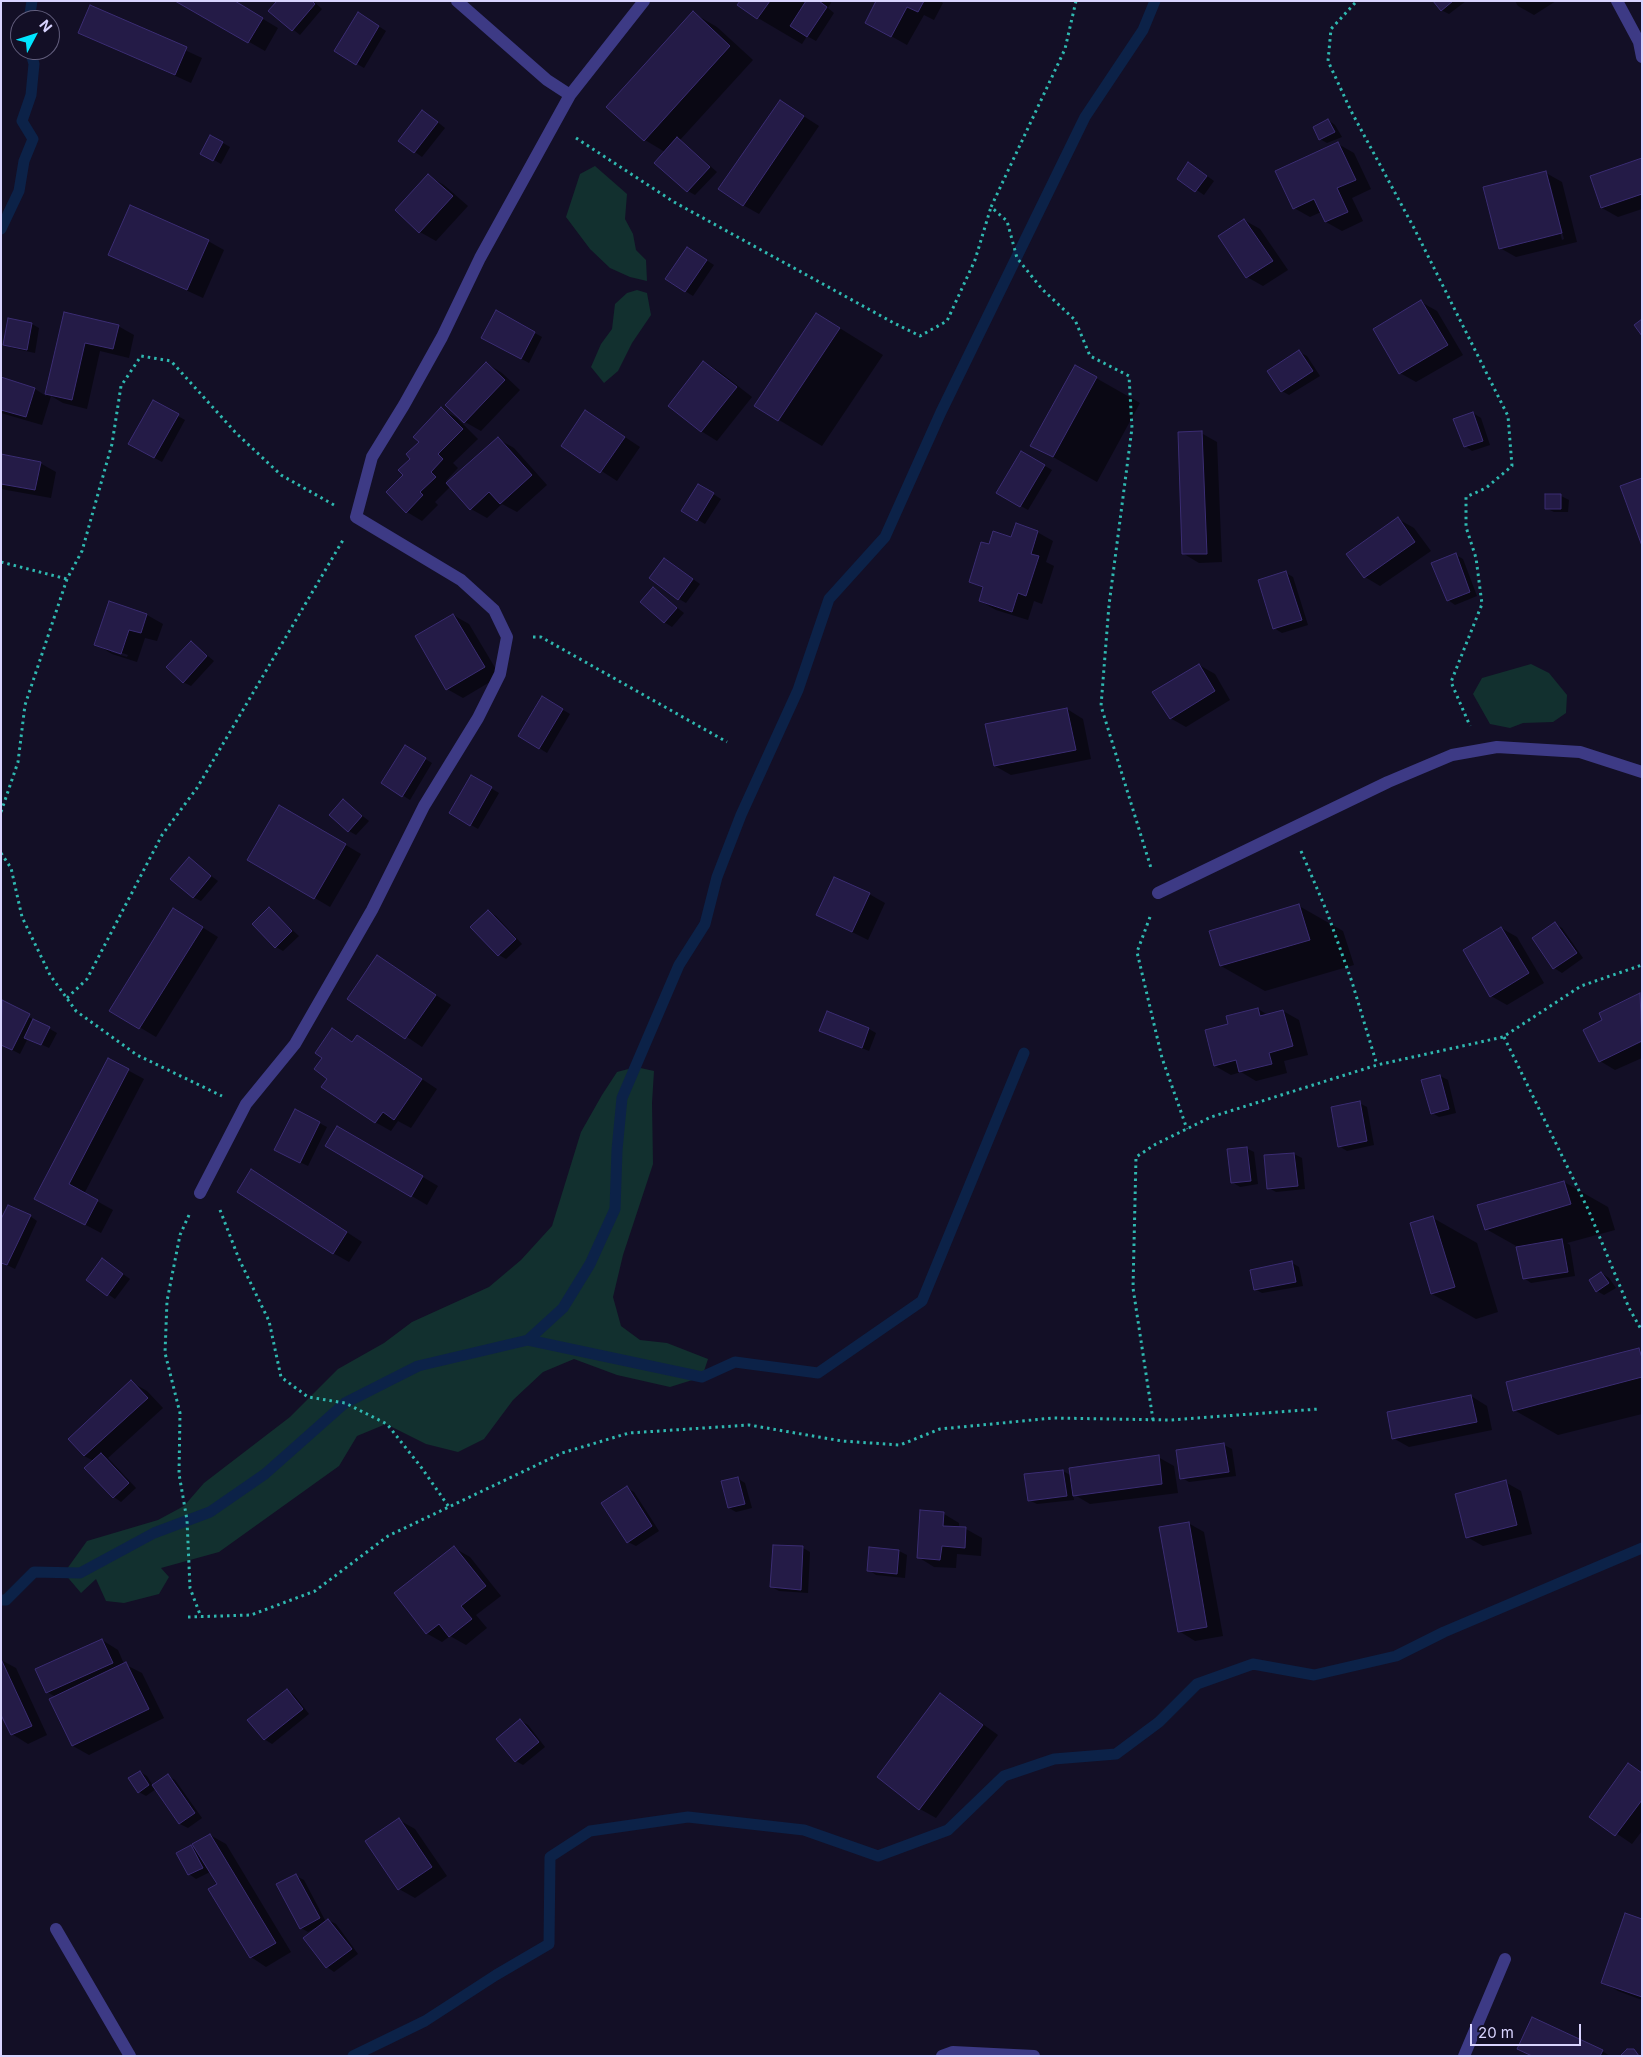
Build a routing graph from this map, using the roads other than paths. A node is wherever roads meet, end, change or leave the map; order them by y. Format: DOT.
graph roads {
  1 [pos="457,1"];
  2 [pos="644,1"];
  3 [pos="1617,1"];
  4 [pos="1642,58"];
  5 [pos="570,95"];
  6 [pos="1642,772"];
  7 [pos="1158,893"];
  8 [pos="200,1193"];
  9 [pos="56,1929"];
  10 [pos="1505,1959"];
  11 [pos="130,2056"];
  12 [pos="942,2056"];
  13 [pos="1034,2056"];
  14 [pos="1464,2056"];
  1 -- 5 [label="street"];
  2 -- 5 [label="street"];
  3 -- 4 [label="street"];
  5 -- 8 [label="street"];
  6 -- 7 [label="street"];
  9 -- 11 [label="street"];
  10 -- 14 [label="street"];
  12 -- 13 [label="street"];
}
